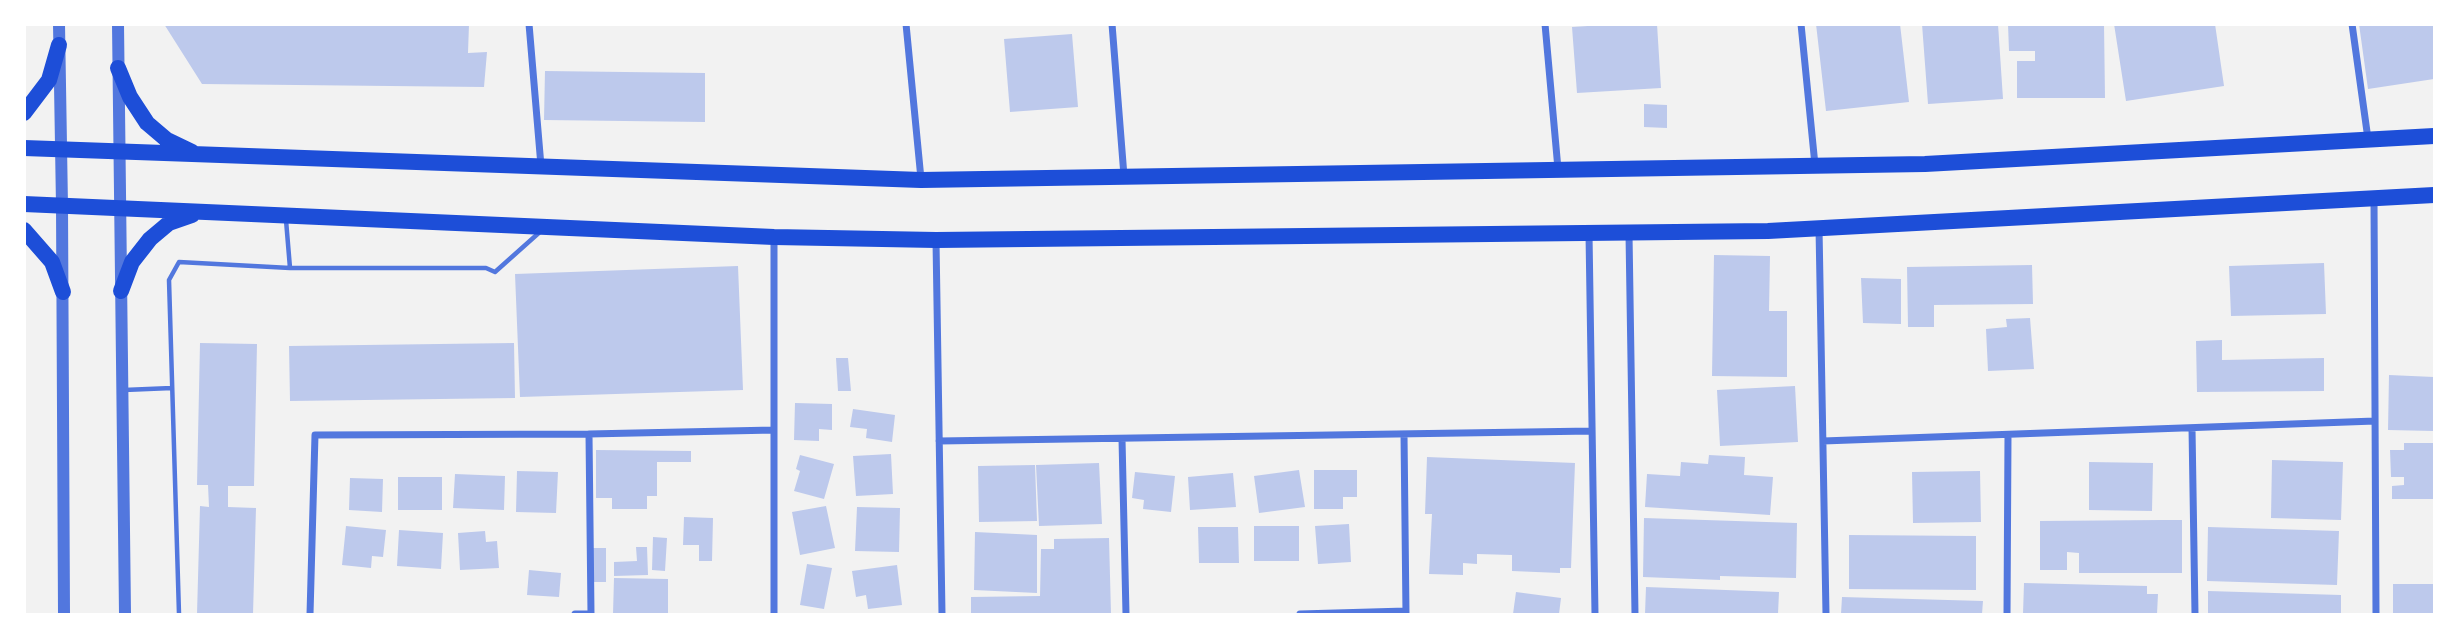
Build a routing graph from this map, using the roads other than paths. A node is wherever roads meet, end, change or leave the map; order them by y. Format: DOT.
graph roads {
  1 [pos="59,24"];
  2 [pos="118,24"];
  3 [pos="529,24"];
  4 [pos="906,24"];
  5 [pos="1112,24"];
  6 [pos="1545,24"];
  7 [pos="1801,24"];
  8 [pos="2351,24"];
  9 [pos="59,45"];
  10 [pos="118,68"];
  11 [pos="24,113"];
  12 [pos="2434,136"];
  13 [pos="2368,140"];
  14 [pos="24,148"];
  15 [pos="60,150"];
  16 [pos="119,152"];
  17 [pos="198,155"];
  18 [pos="541,166"];
  19 [pos="1815,166"];
  20 [pos="1558,170"];
  21 [pos="1124,176"];
  22 [pos="921,180"];
  23 [pos="2434,195"];
  24 [pos="2374,198"];
  25 [pos="24,204"];
  26 [pos="62,206"];
  27 [pos="120,209"];
  28 [pos="200,212"];
  29 [pos="286,215"];
  30 [pos="545,227"];
  31 [pos="1819,228"];
  32 [pos="24,230"];
  33 [pos="1589,233"];
  34 [pos="1629,233"];
  35 [pos="774,237"];
  36 [pos="936,240"];
  37 [pos="290,268"];
  38 [pos="121,291"];
  39 [pos="63,292"];
  40 [pos="172,388"];
  41 [pos="122,390"];
  42 [pos="2375,421"];
  43 [pos="2192,428"];
  44 [pos="774,430"];
  45 [pos="1592,431"];
  46 [pos="589,434"];
  47 [pos="1404,434"];
  48 [pos="2008,435"];
  49 [pos="1122,439"];
  50 [pos="939,441"];
  51 [pos="1823,441"];
  52 [pos="1406,613"];
  53 [pos="64,614"];
  54 [pos="125,614"];
  55 [pos="179,614"];
  56 [pos="310,614"];
  57 [pos="575,614"];
  58 [pos="591,614"];
  59 [pos="774,614"];
  60 [pos="942,614"];
  61 [pos="1126,614"];
  62 [pos="1300,614"];
  63 [pos="1595,614"];
  64 [pos="1635,614"];
  65 [pos="1826,614"];
  66 [pos="2007,614"];
  67 [pos="2195,614"];
  68 [pos="2376,614"];
  1 -- 9 [label="street"];
  2 -- 10 [label="street"];
  3 -- 18 [label="street"];
  4 -- 22 [label="street"];
  5 -- 21 [label="street"];
  6 -- 20 [label="street"];
  7 -- 19 [label="street"];
  8 -- 13 [label="street"];
  9 -- 11 [label="main road"];
  9 -- 15 [label="street"];
  10 -- 16 [label="street"];
  10 -- 17 [label="main road"];
  12 -- 13 [label="main road"];
  13 -- 19 [label="main road"];
  14 -- 15 [label="main road"];
  15 -- 16 [label="main road"];
  15 -- 26 [label="street"];
  16 -- 17 [label="main road"];
  16 -- 27 [label="street"];
  17 -- 18 [label="main road"];
  18 -- 22 [label="main road"];
  19 -- 20 [label="main road"];
  20 -- 21 [label="main road"];
  21 -- 22 [label="main road"];
  23 -- 24 [label="main road"];
  24 -- 31 [label="main road"];
  24 -- 42 [label="street"];
  25 -- 26 [label="main road"];
  26 -- 27 [label="main road"];
  26 -- 39 [label="street"];
  27 -- 28 [label="main road"];
  27 -- 38 [label="street"];
  28 -- 29 [label="main road"];
  28 -- 38 [label="main road"];
  29 -- 30 [label="main road"];
  29 -- 37 [label="lane"];
  30 -- 35 [label="main road"];
  30 -- 37 [label="lane"];
  31 -- 34 [label="main road"];
  31 -- 51 [label="street"];
  32 -- 39 [label="main road"];
  33 -- 34 [label="main road"];
  33 -- 36 [label="main road"];
  33 -- 45 [label="street"];
  34 -- 64 [label="street"];
  35 -- 36 [label="main road"];
  35 -- 44 [label="street"];
  36 -- 50 [label="street"];
  37 -- 40 [label="lane"];
  38 -- 41 [label="street"];
  39 -- 53 [label="street"];
  40 -- 41 [label="lane"];
  40 -- 55 [label="lane"];
  41 -- 54 [label="street"];
  42 -- 43 [label="street"];
  42 -- 68 [label="street"];
  43 -- 48 [label="street"];
  43 -- 67 [label="street"];
  44 -- 46 [label="street"];
  44 -- 59 [label="street"];
  45 -- 47 [label="street"];
  45 -- 63 [label="street"];
  46 -- 56 [label="street"];
  46 -- 58 [label="street"];
  47 -- 49 [label="street"];
  47 -- 52 [label="street"];
  48 -- 51 [label="street"];
  48 -- 66 [label="street"];
  49 -- 50 [label="street"];
  49 -- 61 [label="street"];
  50 -- 60 [label="street"];
  51 -- 65 [label="street"];
  52 -- 62 [label="street"];
  57 -- 58 [label="street"];
}
